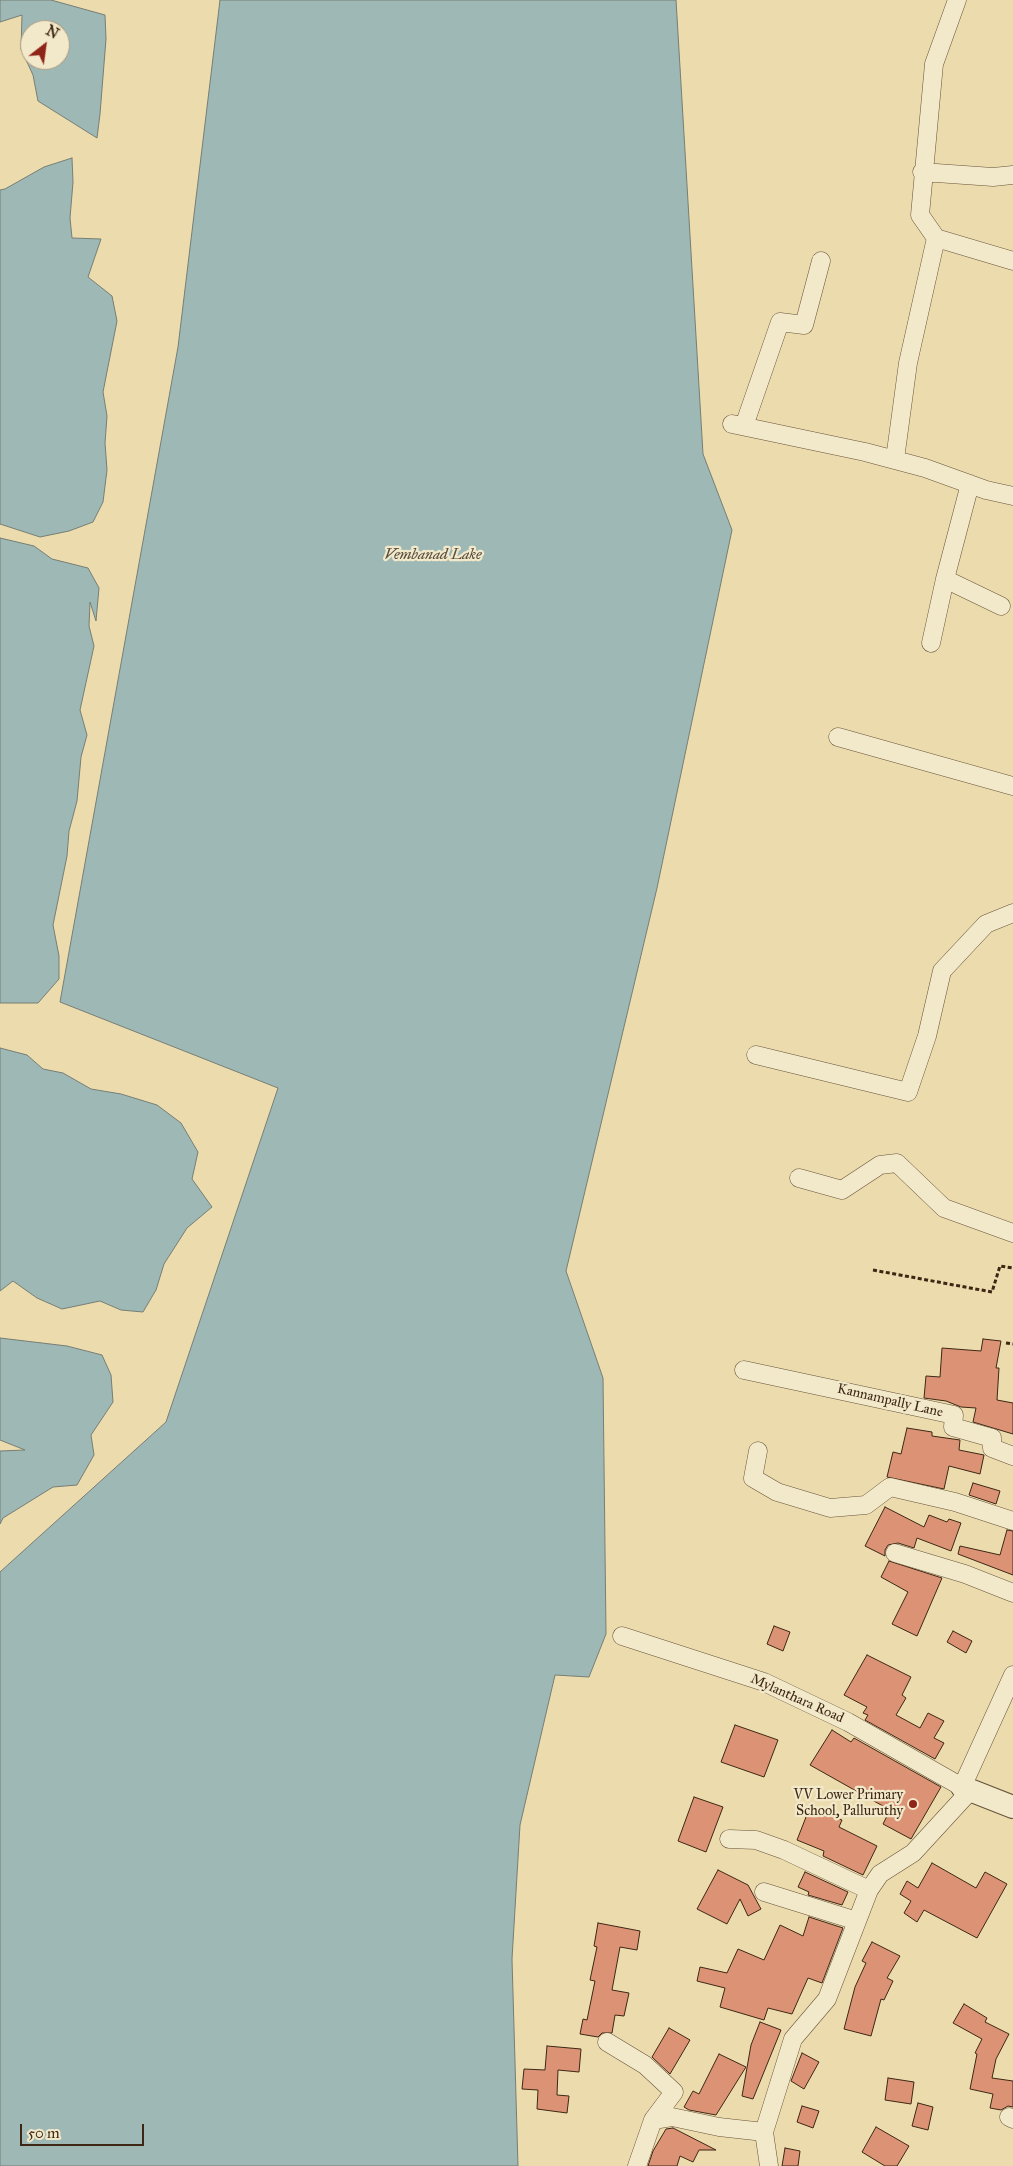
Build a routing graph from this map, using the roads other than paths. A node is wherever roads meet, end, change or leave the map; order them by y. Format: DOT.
graph roads {
  1 [pos="957,0"];
  2 [pos="922,172"];
  3 [pos="1013,175"];
  4 [pos="936,238"];
  5 [pos="821,261"];
  6 [pos="1013,261"];
  7 [pos="895,460"];
  8 [pos="970,484"];
  9 [pos="1013,496"];
  10 [pos="945,579"];
  11 [pos="1001,606"];
  12 [pos="932,643"];
  13 [pos="838,737"];
  14 [pos="1013,786"];
  15 [pos="1013,913"];
  16 [pos="756,1055"];
  17 [pos="800,1178"];
  18 [pos="1013,1232"];
  19 [pos="744,1370"];
  20 [pos="758,1451"];
  21 [pos="1013,1456"];
  22 [pos="1013,1521"];
  23 [pos="895,1553"];
  24 [pos="1013,1594"];
  25 [pos="622,1636"];
  26 [pos="1013,1675"];
  27 [pos="966,1789"];
  28 [pos="1013,1807"];
  29 [pos="729,1839"];
  30 [pos="869,1890"];
  31 [pos="764,1892"];
  32 [pos="857,1921"];
  33 [pos="607,2042"];
  34 [pos="653,2120"];
  35 [pos="764,2132"];
  36 [pos="638,2166"];
  37 [pos="769,2166"];
  1 -- 2 [label="street"];
  2 -- 3 [label="street"];
  2 -- 4 [label="street"];
  4 -- 6 [label="street"];
  4 -- 7 [label="street"];
  5 -- 7 [label="street"];
  7 -- 8 [label="street"];
  8 -- 9 [label="street"];
  8 -- 10 [label="street"];
  10 -- 11 [label="street"];
  10 -- 12 [label="street"];
  13 -- 14 [label="street"];
  15 -- 16 [label="street"];
  17 -- 18 [label="street"];
  19 -- 21 [label="street, Kannampally Lane"];
  20 -- 22 [label="street"];
  23 -- 24 [label="street"];
  25 -- 27 [label="street, Mylanthara Road"];
  26 -- 27 [label="street"];
  27 -- 28 [label="street"];
  27 -- 30 [label="street"];
  29 -- 30 [label="street"];
  30 -- 32 [label="street"];
  31 -- 32 [label="street"];
  32 -- 35 [label="street"];
  33 -- 34 [label="street"];
  34 -- 35 [label="street"];
  34 -- 36 [label="street"];
  35 -- 37 [label="street"];
}
